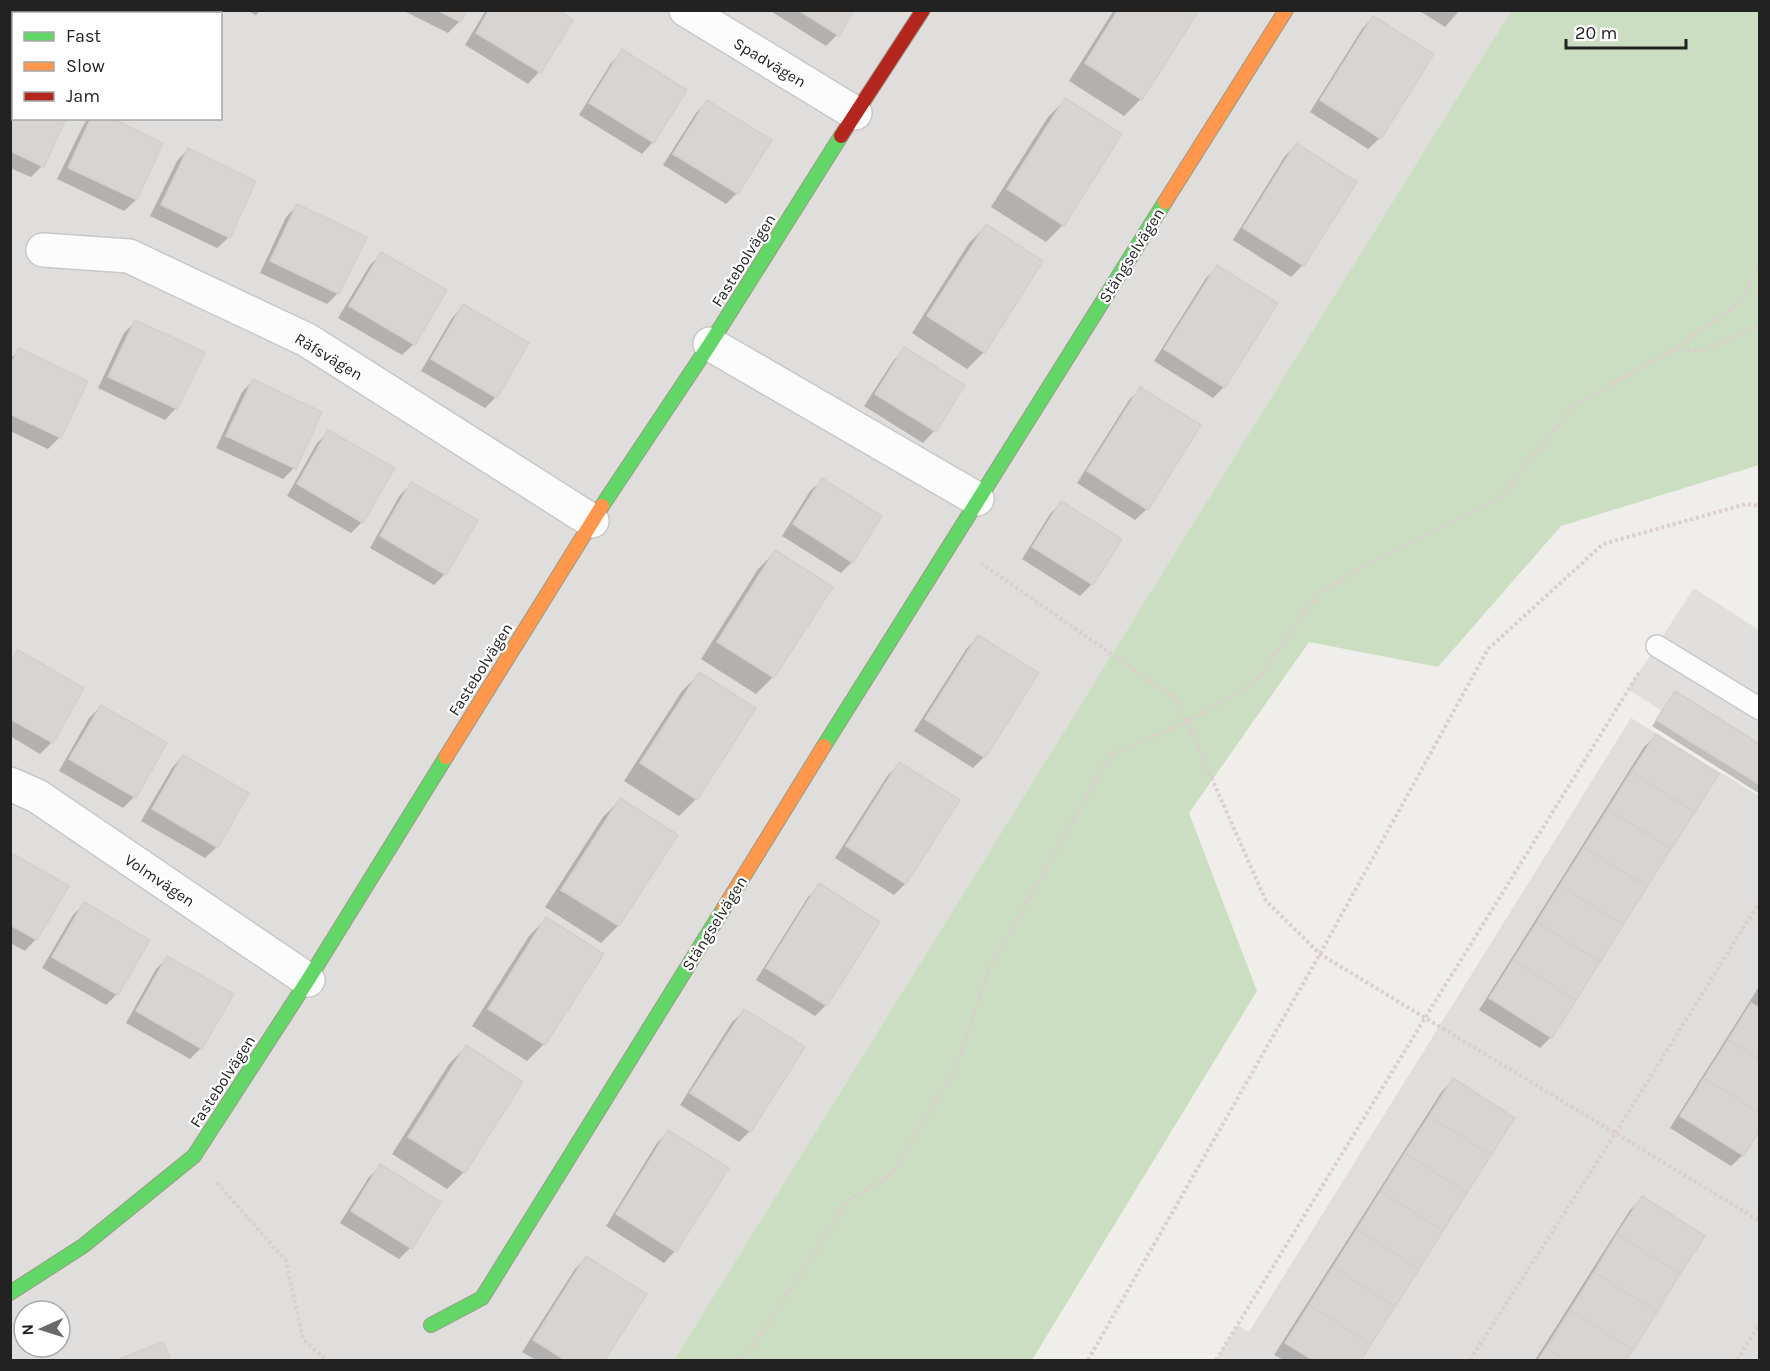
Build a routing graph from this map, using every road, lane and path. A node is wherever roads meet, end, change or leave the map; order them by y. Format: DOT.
graph roads {
  1 [pos="686,10"];
  2 [pos="923,10"];
  3 [pos="1286,10"];
  4 [pos="855,113"];
  5 [pos="43,250"];
  6 [pos="1760,260"];
  7 [pos="1760,325"];
  8 [pos="710,344"];
  9 [pos="1674,349"];
  10 [pos="977,499"];
  11 [pos="1760,506"];
  12 [pos="592,520"];
  13 [pos="951,542"];
  14 [pos="1657,646"];
  15 [pos="1760,709"];
  16 [pos="1186,722"];
  17 [pos="10,784"];
  18 [pos="1760,901"];
  19 [pos="1320,954"];
  20 [pos="308,980"];
  21 [pos="1425,1018"];
  22 [pos="1615,1134"];
  23 [pos="194,1156"];
  24 [pos="1760,1221"];
  25 [pos="10,1293"];
  26 [pos="1760,1324"];
  27 [pos="431,1325"];
  28 [pos="326,1360"];
  29 [pos="735,1360"];
  30 [pos="1088,1360"];
  31 [pos="1216,1360"];
  32 [pos="1470,1360"];
  33 [pos="1737,1360"];
  1 -- 4 [label="street, Spadvägen"];
  2 -- 4 [label="street, Fastebolvägen"];
  3 -- 10 [label="street, Stängselvägen"];
  4 -- 8 [label="street, Fastebolvägen"];
  5 -- 12 [label="street, Räfsvägen"];
  6 -- 9 [label="path"];
  7 -- 9 [label="path"];
  8 -- 10 [label="street"];
  8 -- 12 [label="street, Fastebolvägen"];
  9 -- 16 [label="path"];
  10 -- 13 [label="street, Stängselvägen"];
  11 -- 19 [label="path"];
  12 -- 20 [label="street, Fastebolvägen"];
  13 -- 16 [label="path"];
  13 -- 27 [label="street, Stängselvägen"];
  14 -- 15 [label="lane"];
  14 -- 21 [label="path"];
  16 -- 19 [label="path"];
  16 -- 29 [label="path"];
  17 -- 20 [label="street, Volmvägen"];
  18 -- 22 [label="path"];
  19 -- 21 [label="path"];
  19 -- 30 [label="path"];
  20 -- 23 [label="street, Fastebolvägen"];
  21 -- 22 [label="path"];
  21 -- 31 [label="path"];
  22 -- 24 [label="path"];
  22 -- 32 [label="path"];
  23 -- 25 [label="street, Fastebolvägen"];
  23 -- 28 [label="path"];
  26 -- 33 [label="path"];
}
